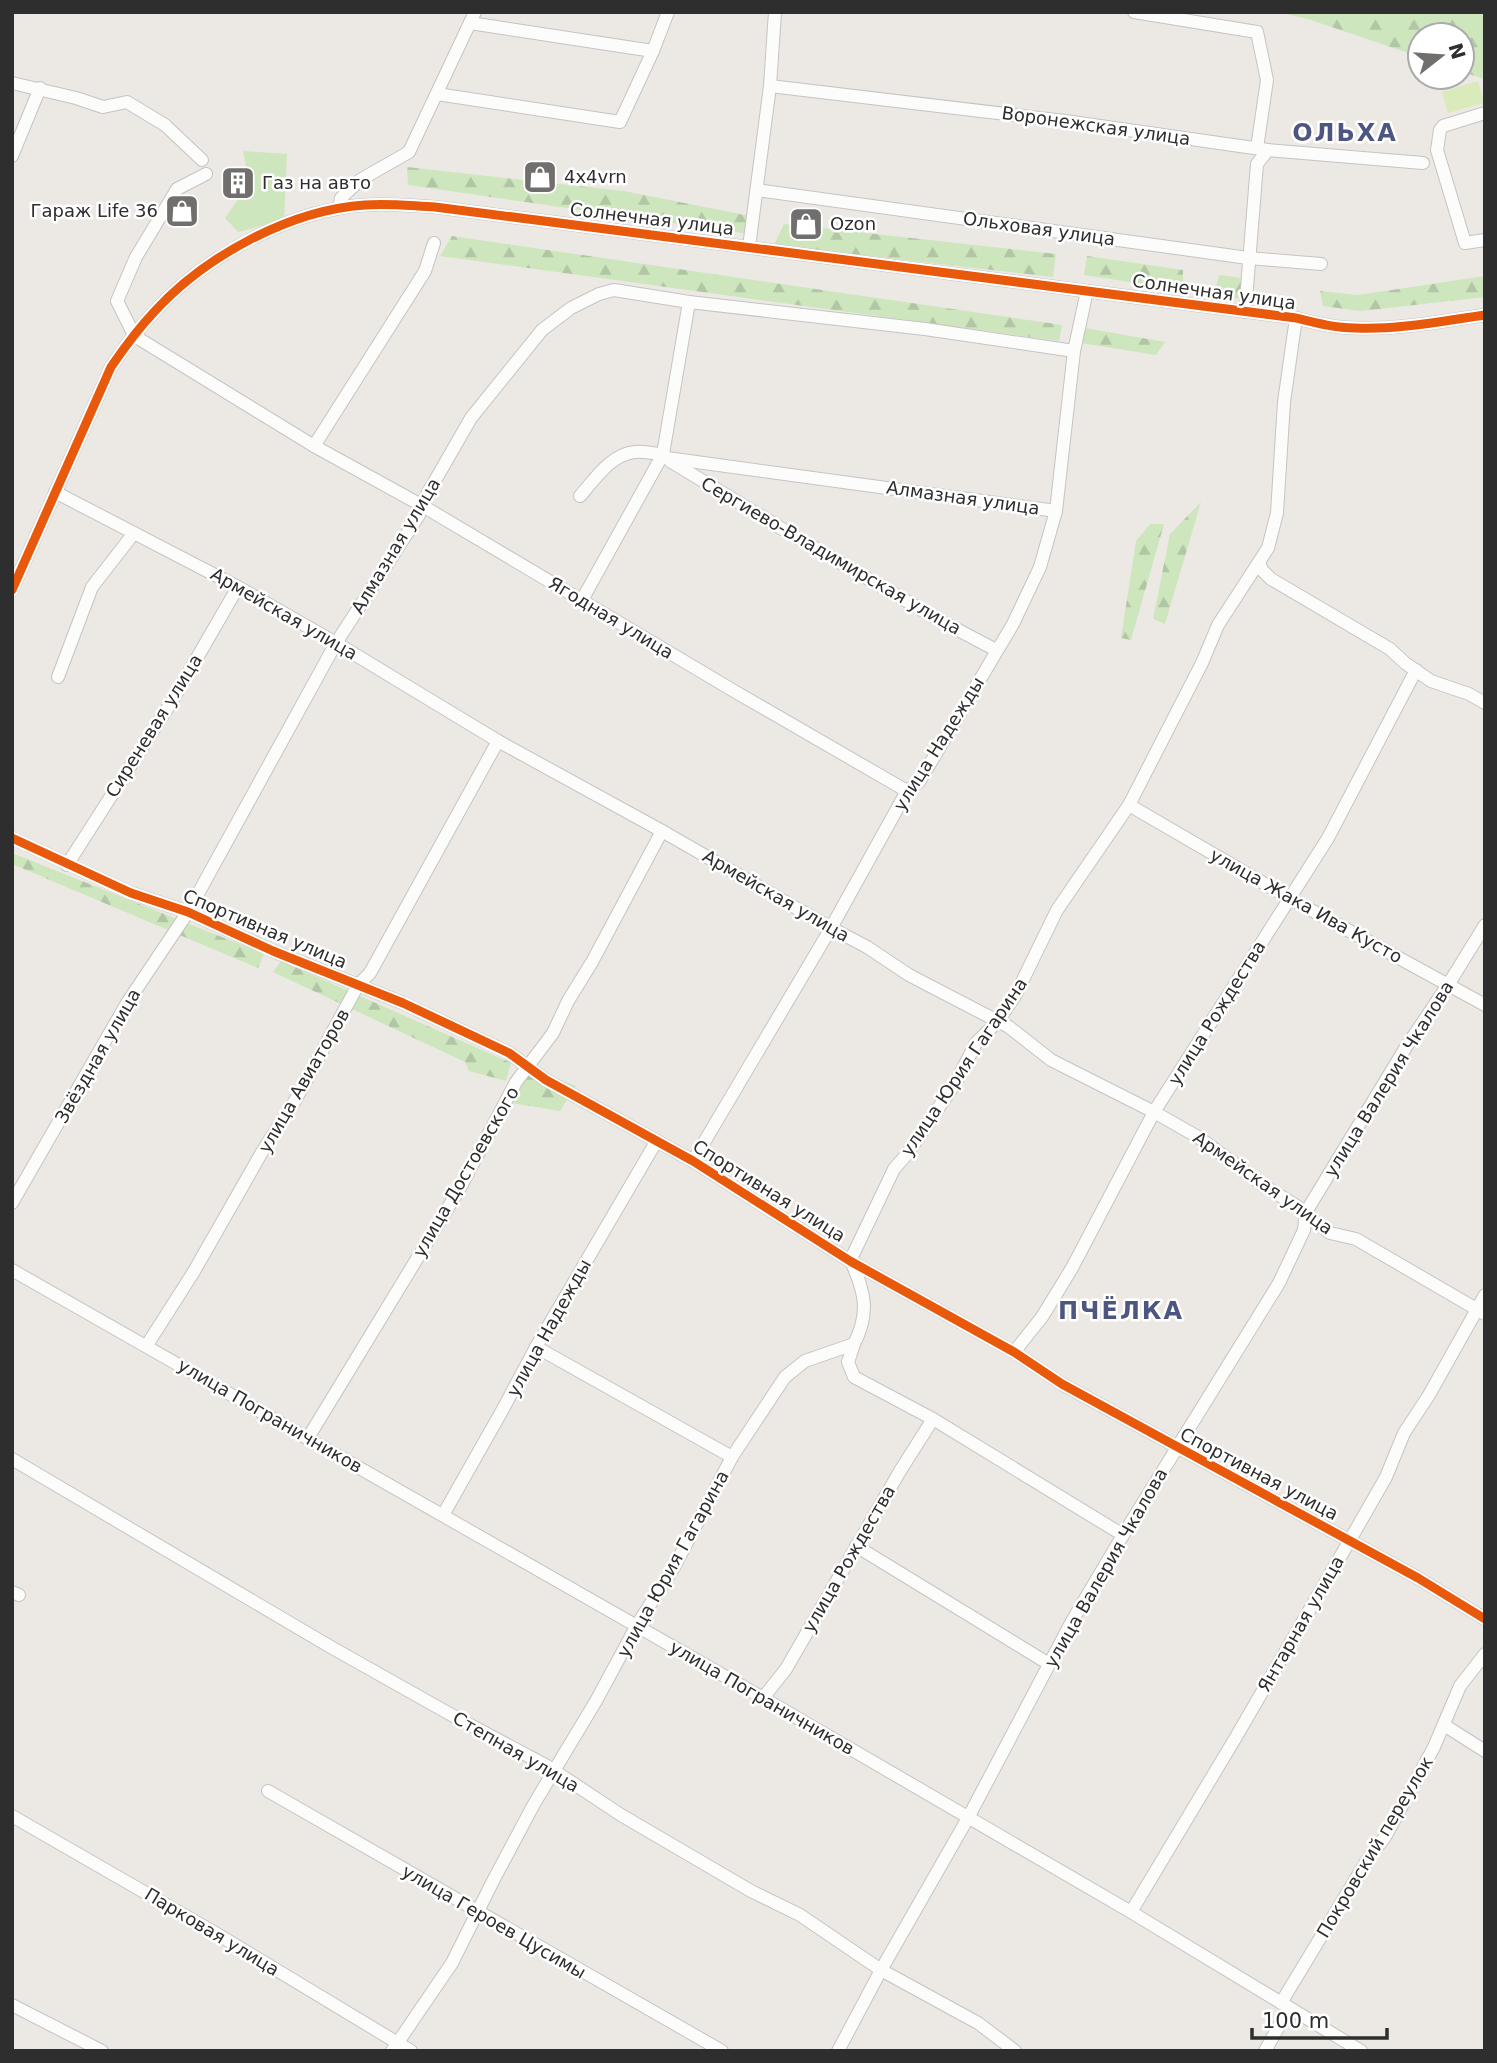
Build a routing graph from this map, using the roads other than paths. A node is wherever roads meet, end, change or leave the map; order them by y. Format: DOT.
graph roads {
  1 [pos="668,12"];
  2 [pos="775,12"];
  3 [pos="1134,12"];
  4 [pos="473,18"];
  5 [pos="653,51"];
  6 [pos="12,83"];
  7 [pos="770,86"];
  8 [pos="40,89"];
  9 [pos="437,94"];
  10 [pos="1485,113"];
  11 [pos="1263,149"];
  12 [pos="12,156"];
  13 [pos="202,160"];
  14 [pos="1423,163"];
  15 [pos="206,174"];
  16 [pos="757,190"];
  17 [pos="339,208"];
  18 [pos="1485,240"];
  19 [pos="434,243"];
  20 [pos="749,247"];
  21 [pos="1248,258"];
  22 [pos="1321,264"];
  23 [pos="1087,291"];
  24 [pos="689,302"];
  25 [pos="1245,312"];
  26 [pos="1485,315"];
  27 [pos="1296,318"];
  28 [pos="134,335"];
  29 [pos="1074,351"];
  30 [pos="314,446"];
  31 [pos="665,456"];
  32 [pos="55,492"];
  33 [pos="580,496"];
  34 [pos="421,505"];
  35 [pos="1056,511"];
  36 [pos="134,533"];
  37 [pos="1259,562"];
  38 [pos="238,587"];
  39 [pos="12,590"];
  40 [pos="582,600"];
  41 [pos="336,643"];
  42 [pos="996,650"];
  43 [pos="1416,670"];
  44 [pos="58,677"];
  45 [pos="1485,704"];
  46 [pos="498,741"];
  47 [pos="907,791"];
  48 [pos="1129,805"];
  49 [pos="662,831"];
  50 [pos="12,838"];
  51 [pos="66,865"];
  52 [pos="1289,898"];
  53 [pos="188,912"];
  54 [pos="1485,925"];
  55 [pos="831,928"];
  56 [pos="358,985"];
  57 [pos="1448,985"];
  58 [pos="1485,1005"];
  59 [pos="998,1021"];
  60 [pos="528,1066"];
  61 [pos="1154,1112"];
  62 [pos="656,1142"];
  63 [pos="693,1161"];
  64 [pos="12,1203"];
  65 [pos="1306,1212"];
  66 [pos="850,1261"];
  67 [pos="12,1270"];
  68 [pos="1485,1295"];
  69 [pos="1481,1312"];
  70 [pos="854,1344"];
  71 [pos="147,1345"];
  72 [pos="536,1347"];
  73 [pos="1014,1352"];
  74 [pos="933,1419"];
  75 [pos="308,1438"];
  76 [pos="1177,1448"];
  77 [pos="733,1457"];
  78 [pos="12,1459"];
  79 [pos="443,1515"];
  80 [pos="1123,1535"];
  81 [pos="1350,1540"];
  82 [pos="856,1546"];
  83 [pos="1485,1619"];
  84 [pos="637,1625"];
  85 [pos="1485,1654"];
  86 [pos="1049,1664"];
  87 [pos="763,1698"];
  88 [pos="1444,1725"];
  89 [pos="1485,1751"];
  90 [pos="553,1771"];
  91 [pos="268,1791"];
  92 [pos="12,1816"];
  93 [pos="968,1818"];
  94 [pos="477,1912"];
  95 [pos="1131,1912"];
  96 [pos="881,1970"];
  97 [pos="12,2005"];
  98 [pos="1285,2006"];
  99 [pos="394,2047"];
  100 [pos="102,2051"];
  101 [pos="411,2051"];
  102 [pos="722,2051"];
  103 [pos="838,2051"];
  104 [pos="1015,2051"];
  105 [pos="1265,2051"];
  106 [pos="1361,2051"];
  1 -- 5 [label="street"];
  2 -- 7 [label="street"];
  3 -- 11 [label="street"];
  4 -- 5 [label="street"];
  4 -- 9 [label="street"];
  5 -- 9 [label="street"];
  6 -- 8 [label="street"];
  7 -- 11 [label="street, Воронежская улица"];
  7 -- 16 [label="street"];
  8 -- 12 [label="street"];
  8 -- 13 [label="street"];
  9 -- 17 [label="street"];
  10 -- 18 [label="street"];
  11 -- 14 [label="street, Воронежская улица"];
  11 -- 21 [label="street"];
  15 -- 28 [label="street"];
  16 -- 20 [label="street"];
  16 -- 21 [label="street, Ольховая улица"];
  17 -- 20 [label="street, Солнечная улица"];
  17 -- 28 [label="street, Солнечная улица"];
  19 -- 30 [label="street"];
  20 -- 23 [label="street, Солнечная улица"];
  21 -- 22 [label="street, Ольховая улица"];
  21 -- 25 [label="street"];
  23 -- 25 [label="street, Солнечная улица"];
  23 -- 29 [label="street, улица Надежды"];
  24 -- 29 [label="street, Алмазная улица"];
  24 -- 31 [label="street"];
  24 -- 34 [label="street, Алмазная улица"];
  25 -- 27 [label="street, Солнечная улица"];
  26 -- 27 [label="street, Солнечная улица"];
  27 -- 37 [label="street, улица Юрия Гагарина"];
  28 -- 30 [label="street, Ягодная улица"];
  28 -- 32 [label="street, Солнечная улица"];
  29 -- 35 [label="street, улица Надежды"];
  30 -- 34 [label="street, Ягодная улица"];
  31 -- 33 [label="street, Алмазная улица"];
  31 -- 35 [label="street, Алмазная улица"];
  31 -- 40 [label="street"];
  31 -- 42 [label="street, Сергиево-Владимирская улица"];
  32 -- 36 [label="street, Армейская улица"];
  32 -- 39 [label="street, Солнечная улица"];
  34 -- 40 [label="street, Ягодная улица"];
  34 -- 41 [label="street, Алмазная улица"];
  35 -- 42 [label="street, улица Надежды"];
  36 -- 38 [label="street, Армейская улица"];
  36 -- 44 [label="street"];
  37 -- 43 [label="street"];
  37 -- 48 [label="street, улица Юрия Гагарина"];
  38 -- 41 [label="street, Армейская улица"];
  38 -- 51 [label="street, Сиреневая улица"];
  40 -- 47 [label="street, Ягодная улица"];
  41 -- 46 [label="street, Армейская улица"];
  41 -- 53 [label="street, Алмазная улица"];
  42 -- 47 [label="street, улица Надежды"];
  43 -- 45 [label="street"];
  43 -- 52 [label="street, улица Рождества"];
  46 -- 49 [label="street, Армейская улица"];
  46 -- 56 [label="street, улица Авиаторов"];
  47 -- 55 [label="street, улица Надежды"];
  48 -- 52 [label="street, улица Жака Ива Кусто"];
  48 -- 59 [label="street, улица Юрия Гагарина"];
  49 -- 55 [label="street, Армейская улица"];
  49 -- 60 [label="street, улица Достоевского"];
  50 -- 51 [label="street, Спортивная улица"];
  51 -- 53 [label="street, Спортивная улица"];
  52 -- 57 [label="street, улица Жака Ива Кусто"];
  52 -- 61 [label="street, улица Рождества"];
  53 -- 56 [label="street, Спортивная улица"];
  53 -- 64 [label="street, Звёздная улица"];
  54 -- 57 [label="street, улица Валерия Чкалова"];
  55 -- 59 [label="street, Армейская улица"];
  55 -- 63 [label="street, улица Надежды"];
  56 -- 60 [label="street, Спортивная улица"];
  56 -- 71 [label="street, улица Авиаторов"];
  57 -- 58 [label="street, улица Жака Ива Кусто"];
  57 -- 65 [label="street, улица Валерия Чкалова"];
  59 -- 61 [label="street, Армейская улица"];
  59 -- 66 [label="street, улица Юрия Гагарина"];
  60 -- 62 [label="street, Спортивная улица"];
  60 -- 75 [label="street, улица Достоевского"];
  61 -- 65 [label="street, Армейская улица"];
  61 -- 73 [label="street, улица Рождества"];
  62 -- 63 [label="street, Спортивная улица"];
  62 -- 72 [label="street, улица Надежды"];
  63 -- 66 [label="street, Спортивная улица"];
  65 -- 69 [label="street, Армейская улица"];
  65 -- 76 [label="street, улица Валерия Чкалова"];
  66 -- 70 [label="street"];
  66 -- 73 [label="street, Спортивная улица"];
  67 -- 71 [label="street, улица Пограничников"];
  68 -- 69 [label="street, Янтарная улица"];
  69 -- 81 [label="street, Янтарная улица"];
  70 -- 74 [label="street"];
  70 -- 77 [label="street, улица Юрия Гагарина"];
  71 -- 75 [label="street, улица Пограничников"];
  72 -- 77 [label="street"];
  72 -- 79 [label="street, улица Надежды"];
  73 -- 76 [label="street, Спортивная улица"];
  74 -- 80 [label="street"];
  74 -- 82 [label="street, улица Рождества"];
  75 -- 79 [label="street, улица Пограничников"];
  76 -- 80 [label="street, улица Валерия Чкалова"];
  76 -- 81 [label="street, Спортивная улица"];
  77 -- 84 [label="street, улица Юрия Гагарина"];
  78 -- 90 [label="street, Степная улица"];
  79 -- 84 [label="street, улица Пограничников"];
  80 -- 86 [label="street, улица Валерия Чкалова"];
  81 -- 83 [label="street, Спортивная улица"];
  81 -- 95 [label="street, Янтарная улица"];
  82 -- 86 [label="street"];
  82 -- 87 [label="street, улица Рождества"];
  84 -- 87 [label="street, улица Пограничников"];
  84 -- 90 [label="street, улица Юрия Гагарина"];
  85 -- 88 [label="street, Покровский переулок"];
  86 -- 93 [label="street, улица Валерия Чкалова"];
  87 -- 93 [label="street, улица Пограничников"];
  88 -- 89 [label="street"];
  88 -- 98 [label="street, Покровский переулок"];
  90 -- 94 [label="street, улица Юрия Гагарина"];
  90 -- 96 [label="street, Степная улица"];
  91 -- 94 [label="street, улица Героев Цусимы"];
  92 -- 99 [label="street, Парковая улица"];
  93 -- 95 [label="street, улица Пограничников"];
  93 -- 96 [label="street, улица Валерия Чкалова"];
  94 -- 99 [label="street, улица Юрия Гагарина"];
  94 -- 102 [label="street, улица Героев Цусимы"];
  95 -- 98 [label="street, улица Пограничников"];
  96 -- 103 [label="street, улица Валерия Чкалова"];
  96 -- 104 [label="street, Степная улица"];
  97 -- 100 [label="street"];
  98 -- 105 [label="street, Покровский переулок"];
  98 -- 106 [label="street, улица Пограничников"];
  99 -- 101 [label="street, Парковая улица"];
}
